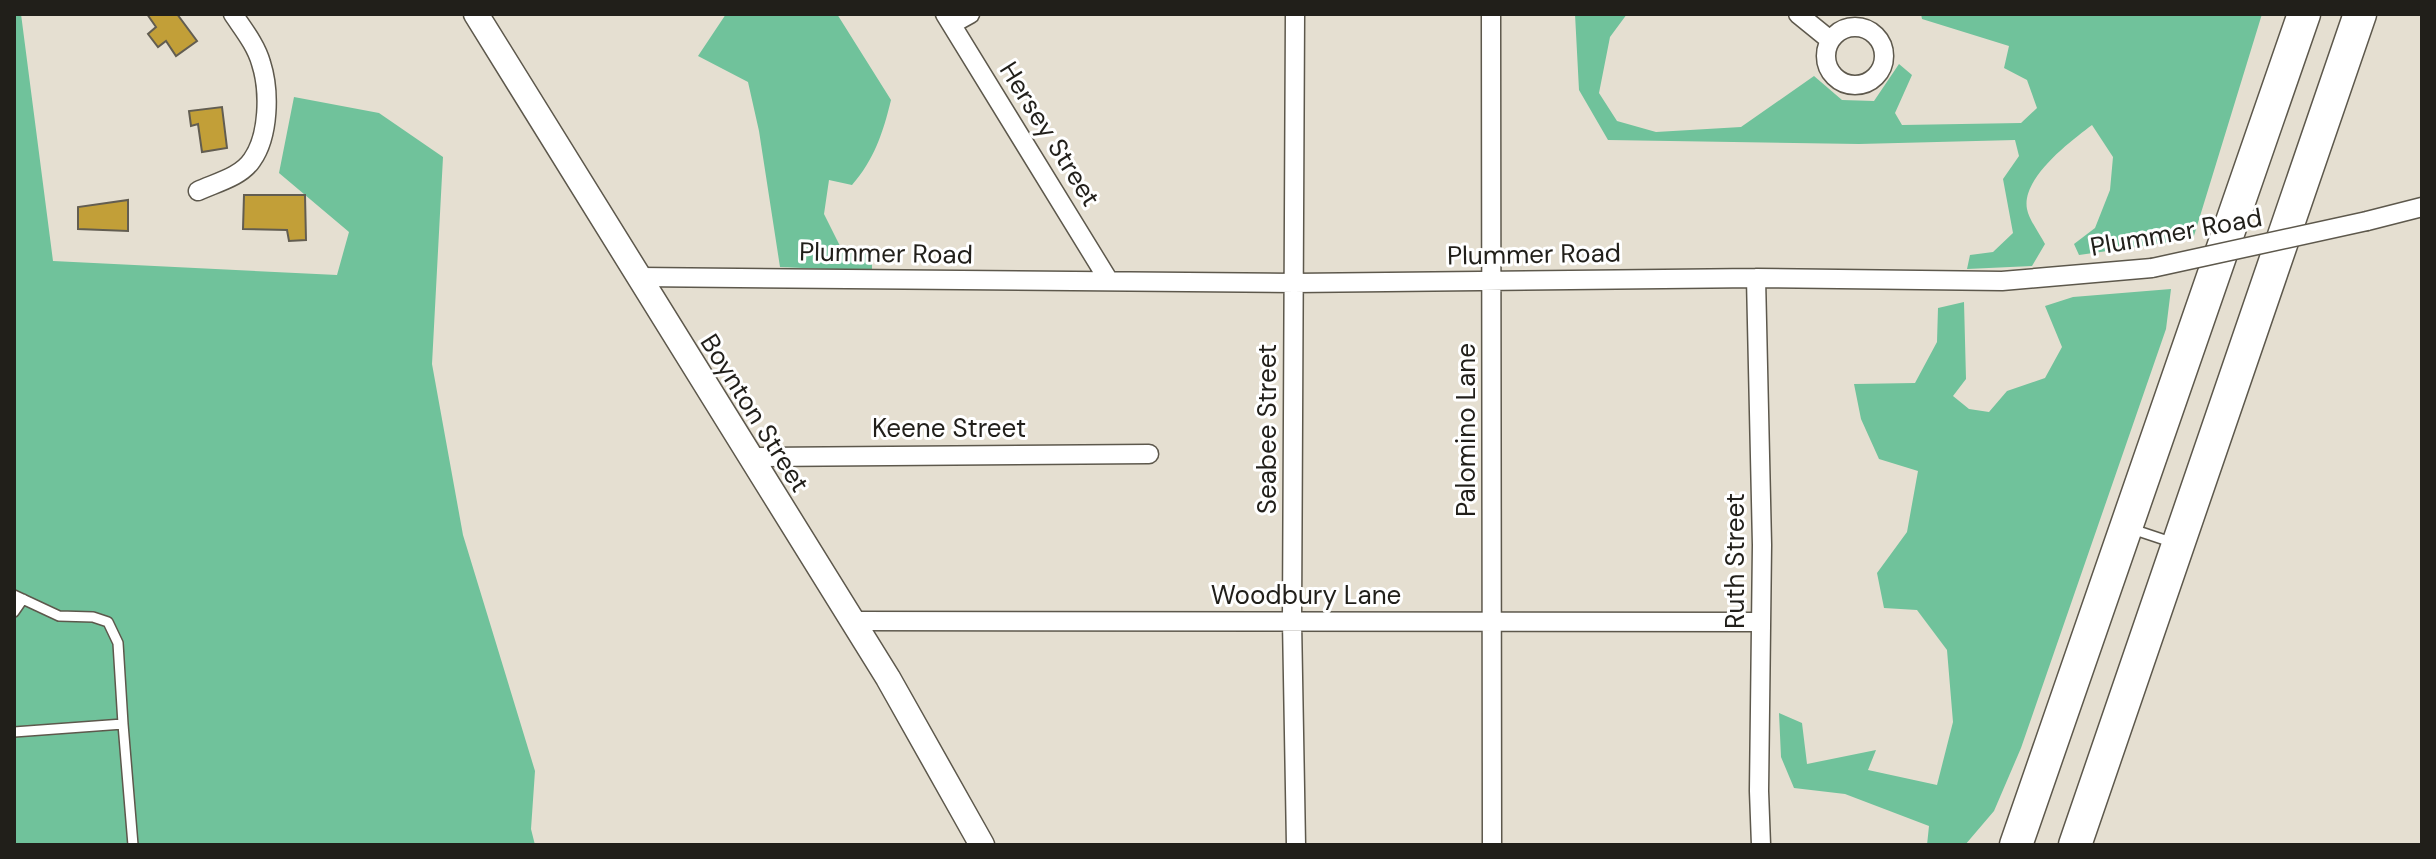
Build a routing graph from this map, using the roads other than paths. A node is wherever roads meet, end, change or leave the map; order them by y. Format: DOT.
graph roads {
  1 [pos="233,14"];
  2 [pos="476,14"];
  3 [pos="970,14"];
  4 [pos="1295,14"];
  5 [pos="1491,14"];
  6 [pos="1798,14"];
  7 [pos="2304,14"];
  8 [pos="2360,14"];
  9 [pos="948,19"];
  10 [pos="1830,40"];
  11 [pos="198,191"];
  12 [pos="2422,207"];
  13 [pos="639,277"];
  14 [pos="1756,278"];
  15 [pos="1109,281"];
  16 [pos="1492,281"];
  17 [pos="1294,283"];
  18 [pos="1149,454"];
  19 [pos="749,457"];
  20 [pos="2125,527"];
  21 [pos="2179,544"];
  22 [pos="18,597"];
  23 [pos="14,612"];
  24 [pos="852,621"];
  25 [pos="1292,621"];
  26 [pos="1493,621"];
  27 [pos="1761,622"];
  28 [pos="123,724"];
  29 [pos="14,732"];
  30 [pos="133,845"];
  31 [pos="982,845"];
  32 [pos="1296,845"];
  33 [pos="1492,845"];
  34 [pos="1761,845"];
  35 [pos="2016,845"];
  36 [pos="2075,845"];
  1 -- 11 [label="street"];
  2 -- 13 [label="street, Boynton Street"];
  3 -- 9 [label="street"];
  4 -- 17 [label="street, Seabee Street"];
  5 -- 16 [label="street, Palomino Lane"];
  6 -- 10 [label="street"];
  7 -- 20 [label="highway"];
  8 -- 21 [label="highway"];
  9 -- 15 [label="street, Hersey Street"];
  12 -- 14 [label="street, Plummer Road, bridge"];
  13 -- 15 [label="street, Plummer Road"];
  13 -- 19 [label="street, Boynton Street"];
  14 -- 16 [label="street, Plummer Road"];
  14 -- 27 [label="street, Ruth Street"];
  15 -- 17 [label="street, Plummer Road"];
  16 -- 17 [label="street, Plummer Road"];
  16 -- 26 [label="street, Palomino Lane"];
  17 -- 25 [label="street, Seabee Street"];
  18 -- 19 [label="street, Keene Street"];
  19 -- 24 [label="street, Boynton Street"];
  20 -- 21 [label="lane"];
  20 -- 35 [label="highway"];
  21 -- 36 [label="highway"];
  22 -- 23 [label="lane"];
  22 -- 28 [label="lane"];
  24 -- 25 [label="street, Woodbury Lane"];
  24 -- 31 [label="street, Boynton Street"];
  25 -- 26 [label="street, Woodbury Lane"];
  25 -- 32 [label="street, Seabee Street"];
  26 -- 27 [label="street, Woodbury Lane"];
  26 -- 33 [label="street, Palomino Lane"];
  27 -- 34 [label="street, Ruth Street"];
  28 -- 29 [label="lane"];
  28 -- 30 [label="lane"];
}
